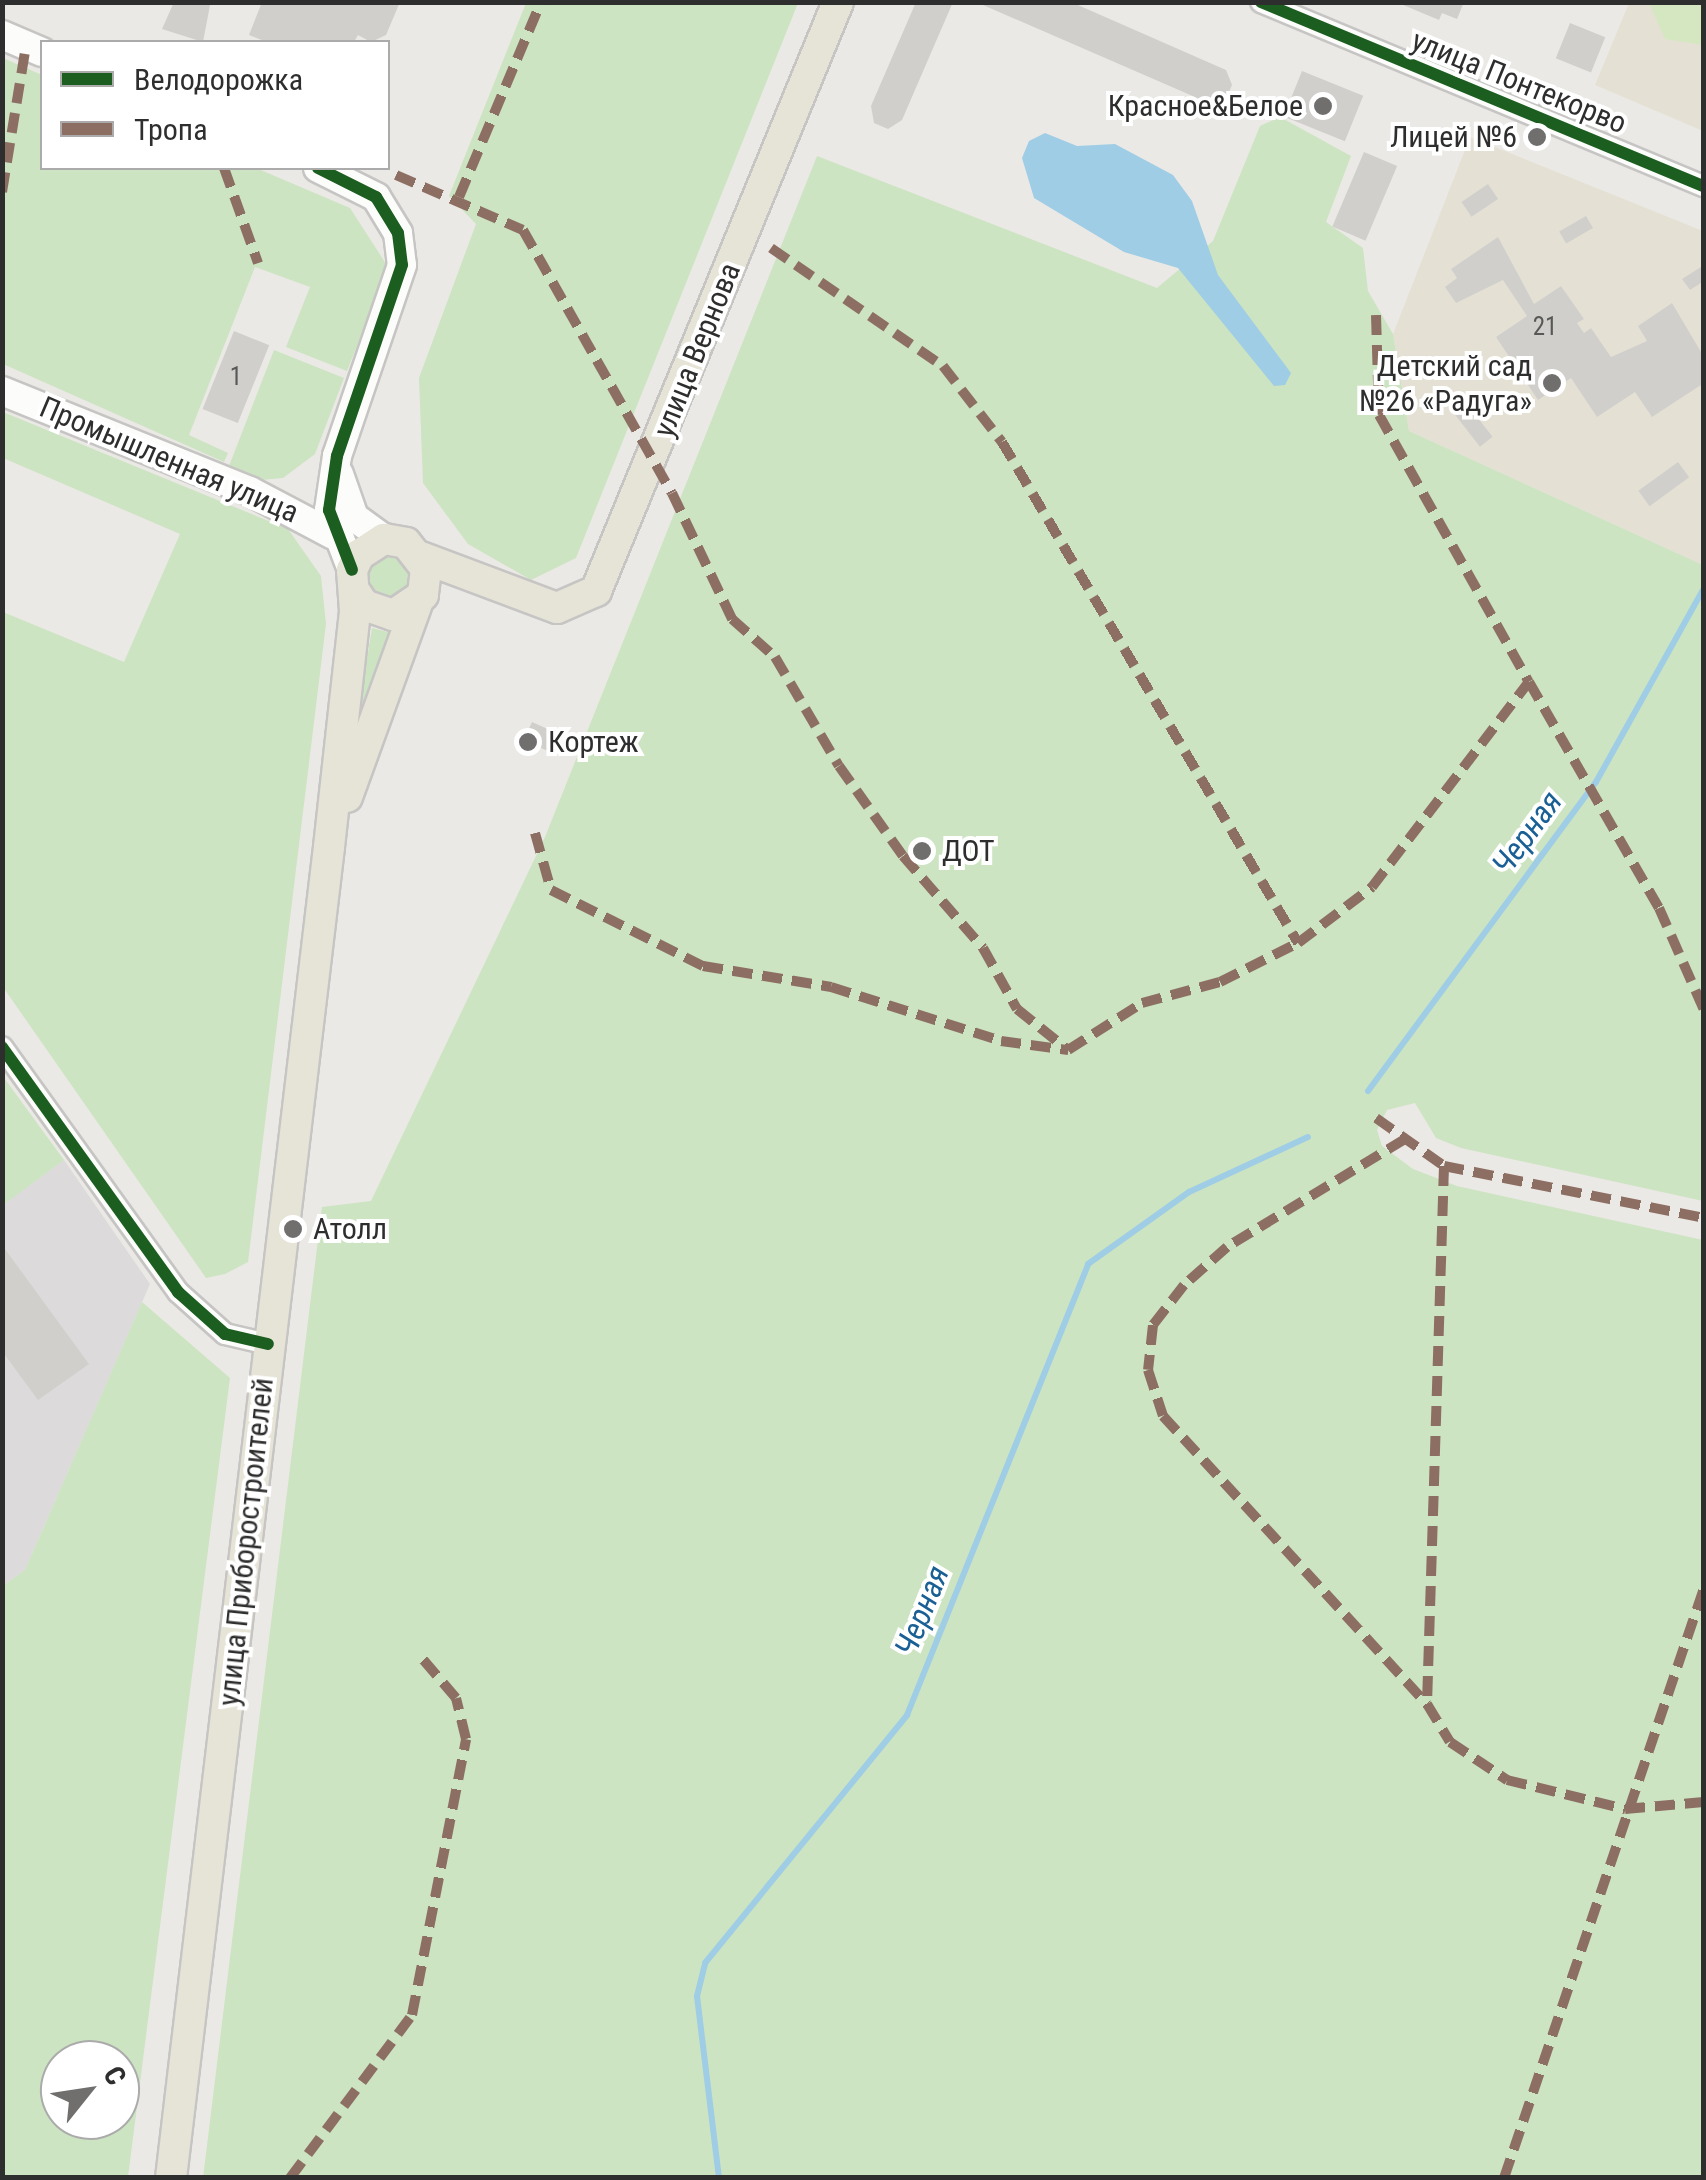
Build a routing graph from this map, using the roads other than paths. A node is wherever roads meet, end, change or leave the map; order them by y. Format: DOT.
graph roads {
  1 [pos="838,2"];
  2 [pos="1261,2"];
  3 [pos="2,35"];
  4 [pos="40,51"];
  5 [pos="322,170"];
  6 [pos="1704,186"];
  7 [pos="2,390"];
  8 [pos="338,456"];
  9 [pos="334,535"];
  10 [pos="384,539"];
  11 [pos="421,557"];
  12 [pos="353,580"];
  13 [pos="492,590"];
  14 [pos="420,600"];
  15 [pos="329,847"];
  16 [pos="2,1046"];
  17 [pos="268,1344"];
  18 [pos="171,2178"];
  1 -- 13 [label="main road, улица Вернова"];
  2 -- 6 [label="street, улица Понтекорво"];
  3 -- 4 [label="street"];
  5 -- 8 [label="street"];
  7 -- 9 [label="street, Промышленная улица"];
  8 -- 9 [label="street"];
  8 -- 10 [label="street"];
  9 -- 12 [label="street"];
  10 -- 11 [label="main road"];
  10 -- 12 [label="main road"];
  11 -- 13 [label="main road, улица Вернова"];
  11 -- 14 [label="main road"];
  12 -- 14 [label="main road"];
  12 -- 15 [label="main road, улица Приборостроителей"];
  13 -- 14 [label="main road, улица Вернова"];
  14 -- 15 [label="main road, улица Приборостроителей"];
  15 -- 17 [label="main road, улица Приборостроителей"];
  16 -- 17 [label="street"];
  17 -- 18 [label="main road, улица Приборостроителей"];
}
